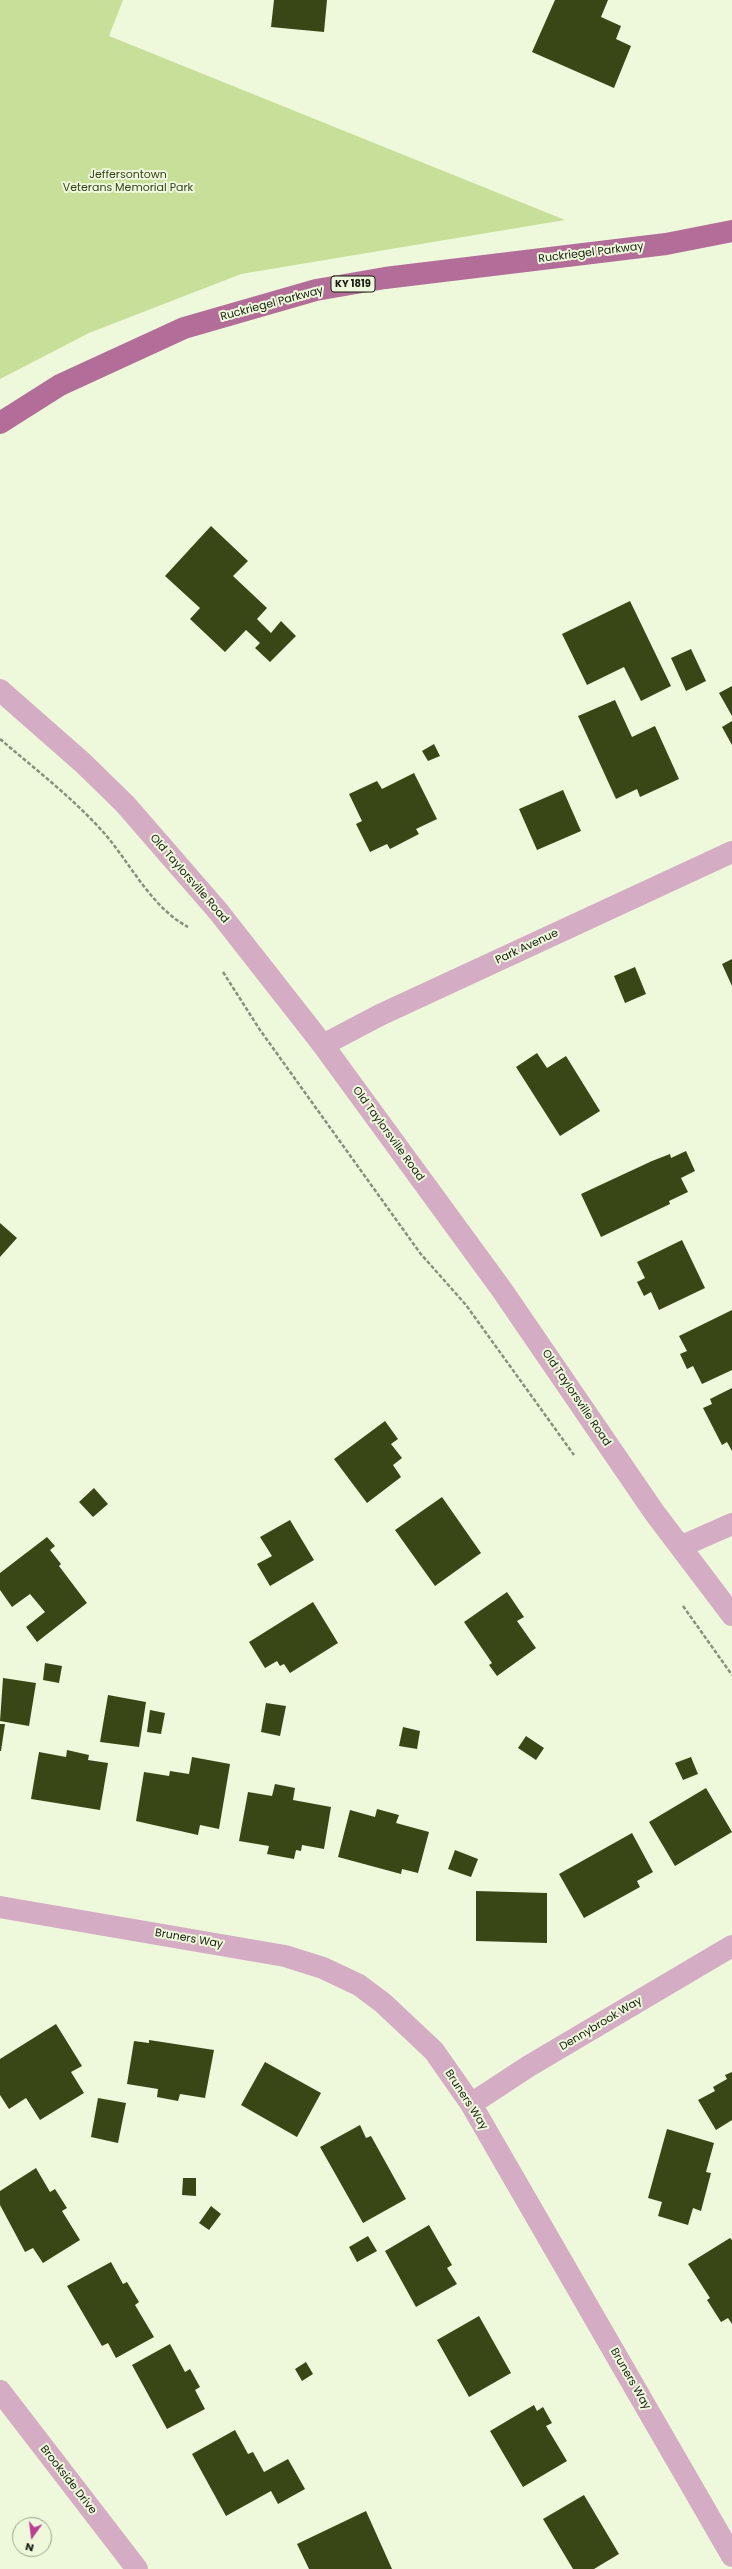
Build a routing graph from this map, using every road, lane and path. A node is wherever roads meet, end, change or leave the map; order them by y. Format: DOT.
graph roads {
  1 [pos="732,231"];
  2 [pos="0,423"];
  3 [pos="0,690"];
  4 [pos="0,739"];
  5 [pos="732,852"];
  6 [pos="192,929"];
  7 [pos="221,968"];
  8 [pos="323,1045"];
  9 [pos="578,1460"];
  10 [pos="732,1524"];
  11 [pos="682,1546"];
  12 [pos="678,1599"];
  13 [pos="732,1616"];
  14 [pos="732,1675"];
  15 [pos="0,1907"];
  16 [pos="732,1946"];
  17 [pos="471,2104"];
  18 [pos="0,2391"];
  19 [pos="732,2556"];
  20 [pos="137,2569"];
  1 -- 2 [label="main road, Ruckriegel Parkway / KY 1819"];
  3 -- 8 [label="street, Old Taylorsville Road"];
  4 -- 6 [label="path"];
  5 -- 8 [label="street, Park Avenue"];
  7 -- 9 [label="path"];
  8 -- 11 [label="street, Old Taylorsville Road"];
  10 -- 11 [label="street"];
  11 -- 13 [label="street, Old Taylorsville Road"];
  12 -- 14 [label="path"];
  15 -- 17 [label="street, Bruners Way"];
  16 -- 17 [label="street, Dennybrook Way"];
  17 -- 19 [label="street, Bruners Way"];
  18 -- 20 [label="street, Brookside Drive"];
}
